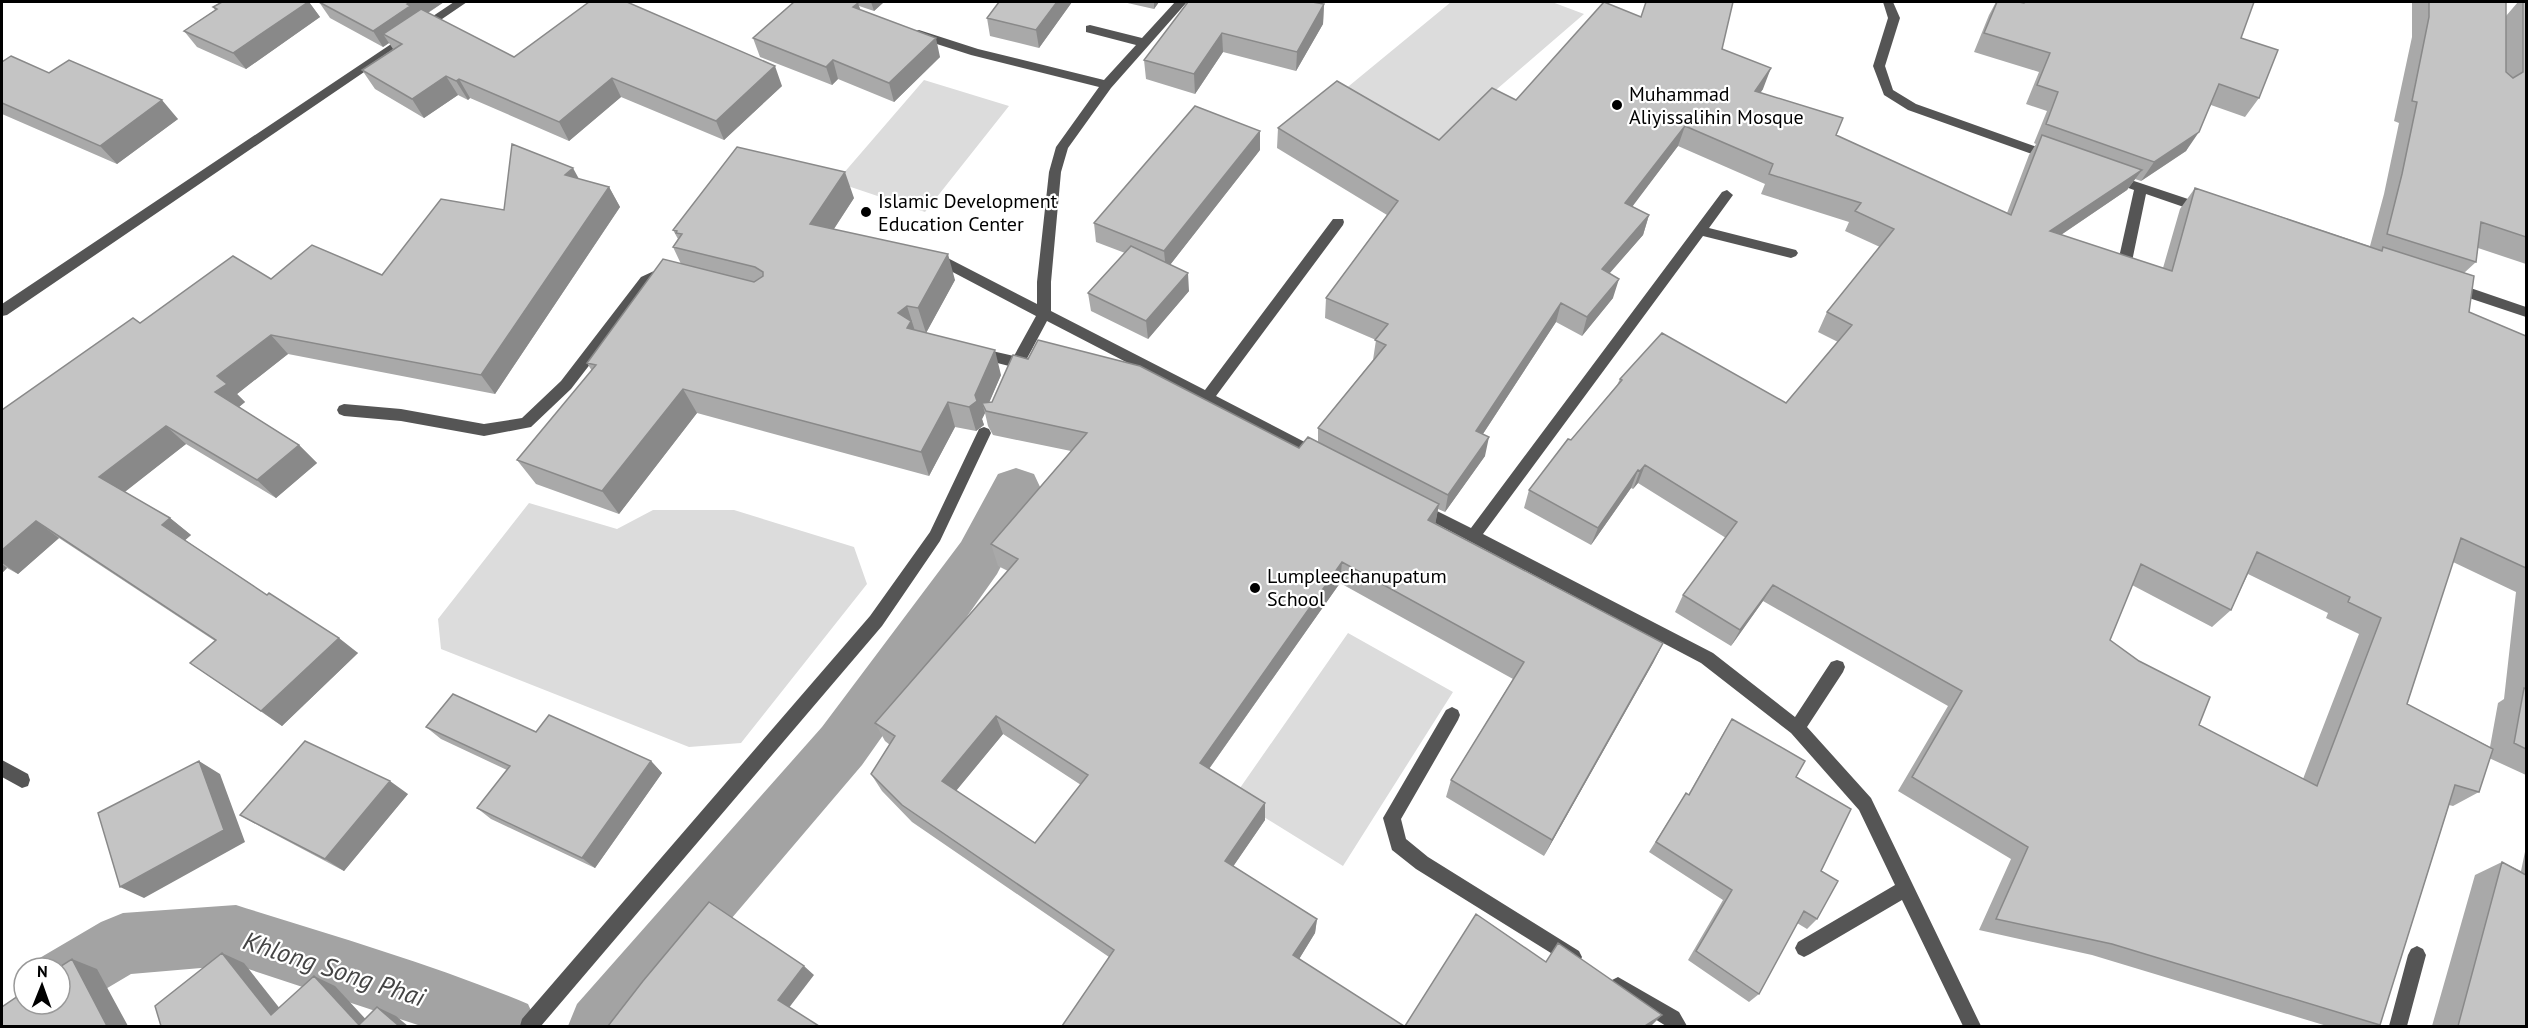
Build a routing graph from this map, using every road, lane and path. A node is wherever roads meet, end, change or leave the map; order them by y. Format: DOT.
graph roads {
  1 [pos="461,2"];
  2 [pos="1181,2"];
  3 [pos="1888,2"];
  4 [pos="1089,29"];
  5 [pos="911,32"];
  6 [pos="1144,43"];
  7 [pos="1107,85"];
  8 [pos="2065,161"];
  9 [pos="2097,173"];
  10 [pos="2141,188"];
  11 [pos="1727,195"];
  12 [pos="2217,213"];
  13 [pos="1338,222"];
  14 [pos="1701,231"];
  15 [pos="921,250"];
  16 [pos="1791,253"];
  17 [pos="2122,271"];
  18 [pos="676,278"];
  19 [pos="2442,284"];
  20 [pos="2,311"];
  21 [pos="2526,312"];
  22 [pos="1044,315"];
  23 [pos="960,349"];
  24 [pos="1017,362"];
  25 [pos="1004,391"];
  26 [pos="1207,398"];
  27 [pos="344,410"];
  28 [pos="984,433"];
  29 [pos="1330,462"];
  30 [pos="1412,504"];
  31 [pos="1473,536"];
  32 [pos="1837,666"];
  33 [pos="1452,715"];
  34 [pos="1797,728"];
  35 [pos="2,768"];
  36 [pos="22,780"];
  37 [pos="1905,889"];
  38 [pos="1804,948"];
  39 [pos="2417,955"];
  40 [pos="1586,966"];
  41 [pos="1605,978"];
  42 [pos="529,1026"];
  43 [pos="1678,1026"];
  44 [pos="1972,1026"];
  45 [pos="2398,1026"];
  1 -- 20 [label="street"];
  2 -- 6 [label="street"];
  3 -- 8 [label="street"];
  4 -- 6 [label="street"];
  5 -- 7 [label="street"];
  6 -- 7 [label="street"];
  7 -- 22 [label="street"];
  9 -- 10 [label="street"];
  10 -- 12 [label="street"];
  10 -- 17 [label="street"];
  11 -- 14 [label="street"];
  13 -- 26 [label="street"];
  14 -- 16 [label="street"];
  14 -- 31 [label="street"];
  15 -- 22 [label="street"];
  18 -- 27 [label="street"];
  19 -- 21 [label="street"];
  22 -- 24 [label="street"];
  22 -- 26 [label="street"];
  23 -- 24 [label="street"];
  24 -- 25 [label="street"];
  26 -- 29 [label="street"];
  28 -- 42 [label="street"];
  30 -- 31 [label="street"];
  31 -- 34 [label="street"];
  32 -- 34 [label="street"];
  33 -- 40 [label="street"];
  34 -- 37 [label="street"];
  35 -- 36 [label="street"];
  37 -- 38 [label="street"];
  37 -- 44 [label="street"];
  39 -- 45 [label="street"];
  41 -- 43 [label="street"];
}
